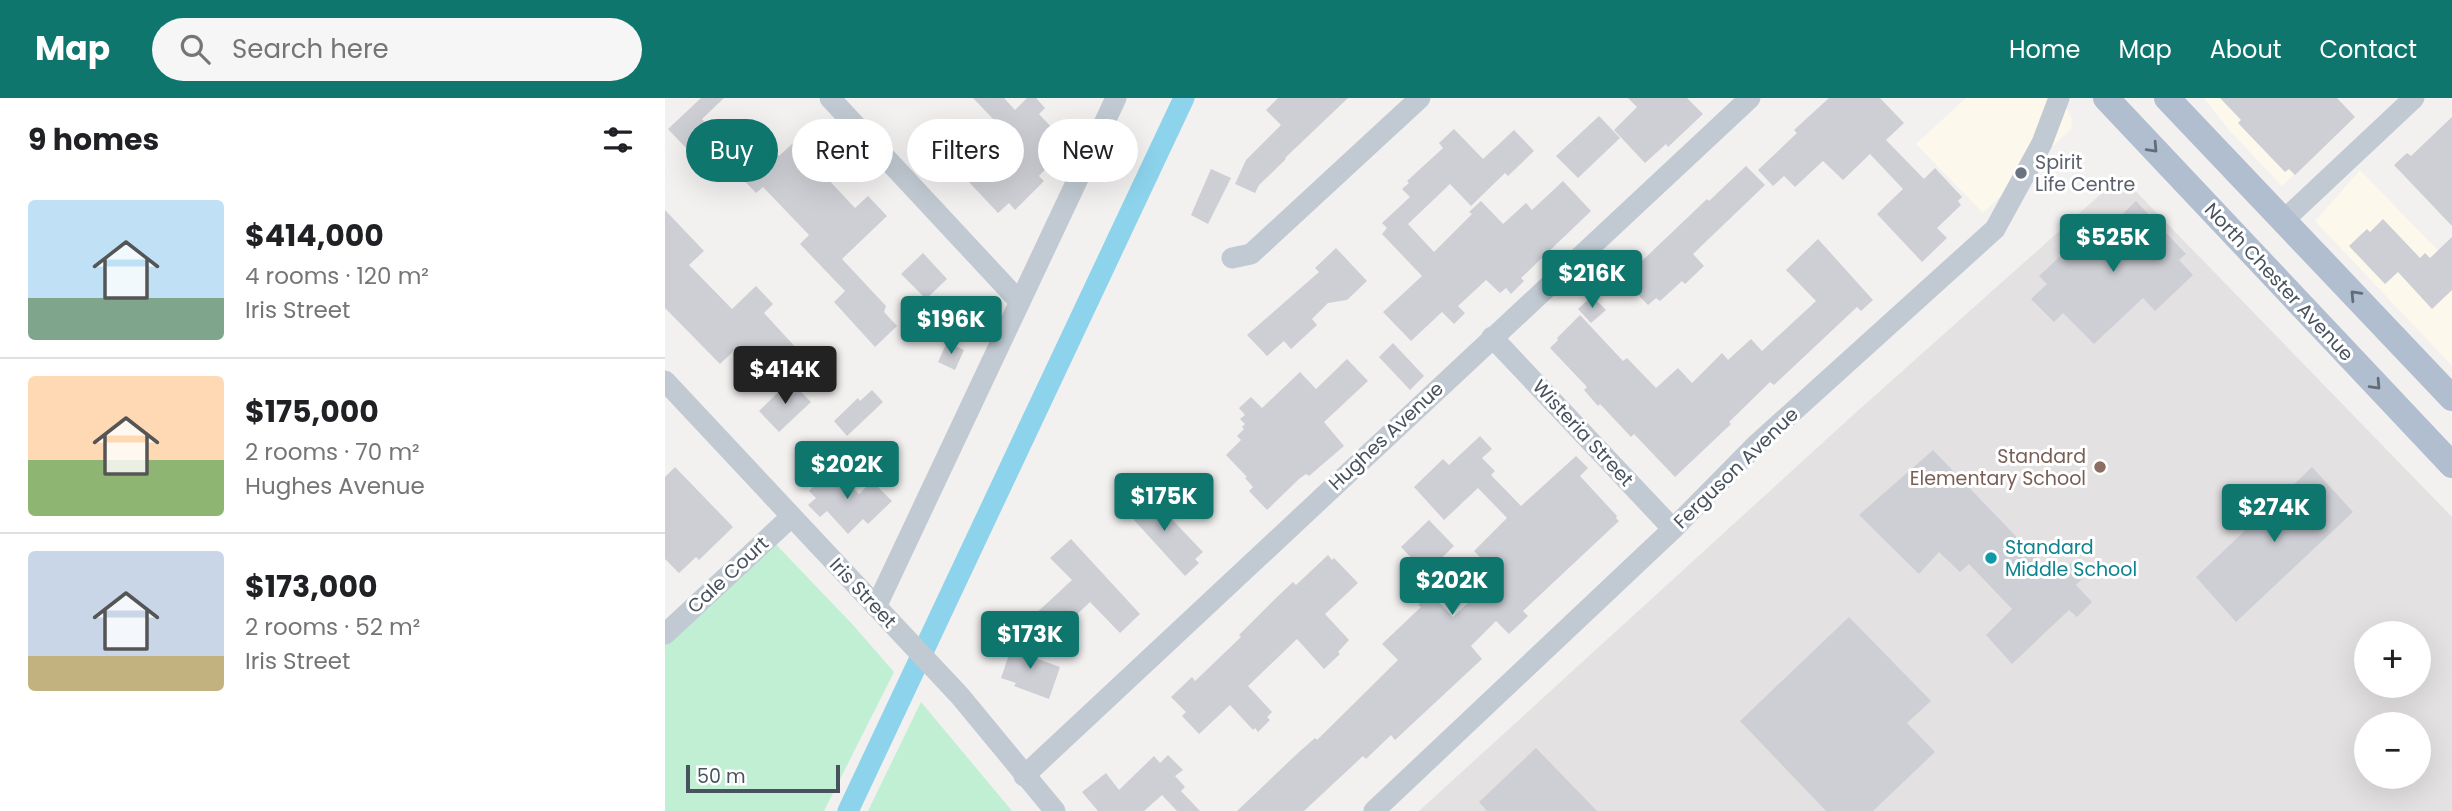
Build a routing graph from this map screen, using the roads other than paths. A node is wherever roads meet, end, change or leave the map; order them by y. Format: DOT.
graph roads {
  1 [pos="830,98"];
  2 [pos="1116,98"];
  3 [pos="1420,98"];
  4 [pos="1750,98"];
  5 [pos="2059,98"];
  6 [pos="2106,98"];
  7 [pos="2168,98"];
  8 [pos="2414,98"];
  9 [pos="2284,220"];
  10 [pos="1232,258"];
  11 [pos="1020,302"];
  12 [pos="1492,337"];
  13 [pos="665,381"];
  14 [pos="2452,398"];
  15 [pos="2452,465"];
  16 [pos="792,516"];
  17 [pos="1673,528"];
  18 [pos="876,607"];
  19 [pos="665,635"];
  20 [pos="1024,776"];
  21 [pos="1055,811"];
  22 [pos="1374,811"];
  1 -- 11 [label="street"];
  2 -- 11 [label="street"];
  3 -- 10 [label="street"];
  4 -- 12 [label="street, Hughes Avenue"];
  5 -- 17 [label="street, Ferguson Avenue"];
  6 -- 15 [label="main road, North Chester Avenue, one-way"];
  7 -- 9 [label="main road"];
  8 -- 9 [label="street"];
  14 -- 9 [label="main road, one-way"];
  11 -- 18 [label="street"];
  12 -- 17 [label="street, Wisteria Street"];
  12 -- 20 [label="street, Hughes Avenue"];
  13 -- 16 [label="street, Iris Street"];
  16 -- 18 [label="street, Iris Street"];
  16 -- 19 [label="street, Cale Court"];
  17 -- 22 [label="street, Ferguson Avenue"];
  18 -- 20 [label="street, Iris Street"];
  20 -- 21 [label="street, Iris Street"];
}
